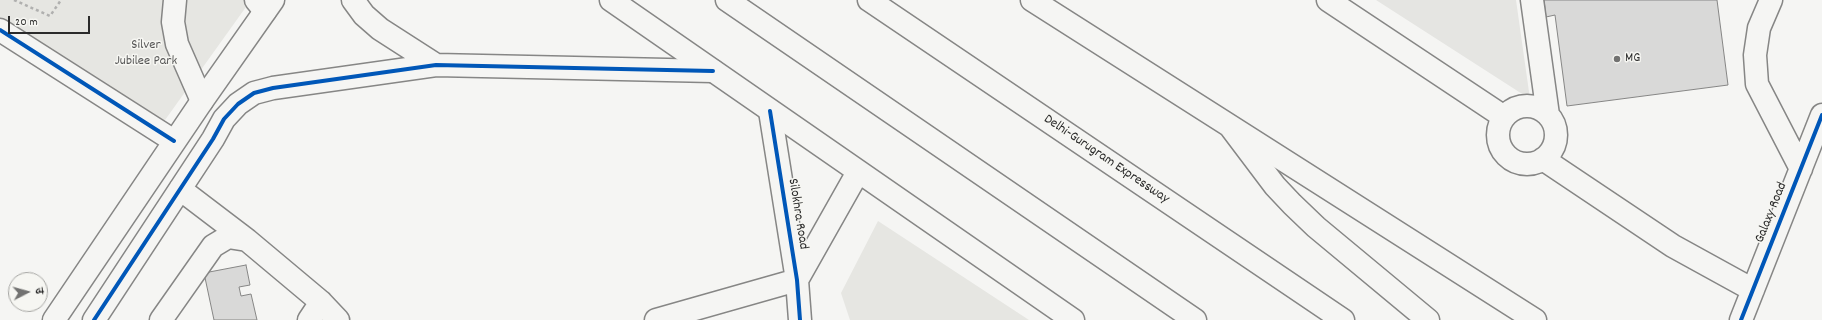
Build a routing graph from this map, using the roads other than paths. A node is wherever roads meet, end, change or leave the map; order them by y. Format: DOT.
graph roads {
  1 [pos="175,0"];
  2 [pos="353,0"];
  3 [pos="611,0"];
  4 [pos="727,0"];
  5 [pos="869,0"];
  6 [pos="1032,0"];
  7 [pos="1328,0"];
  8 [pos="1522,0"];
  9 [pos="1532,0"];
  10 [pos="1771,0"];
  11 [pos="265,4"];
  12 [pos="0,30"];
  13 [pos="436,65"];
  14 [pos="713,71"];
  15 [pos="202,101"];
  16 [pos="770,111"];
  17 [pos="1542,111"];
  18 [pos="1822,115"];
  19 [pos="1504,117"];
  20 [pos="1232,129"];
  21 [pos="174,141"];
  22 [pos="1547,154"];
  23 [pos="1801,168"];
  24 [pos="858,172"];
  25 [pos="180,189"];
  26 [pos="247,240"];
  27 [pos="797,280"];
  28 [pos="1756,284"];
  29 [pos="321,302"];
  30 [pos="54,320"];
  31 [pos="94,320"];
  32 [pos="161,320"];
  33 [pos="309,320"];
  34 [pos="338,320"];
  35 [pos="656,320"];
  36 [pos="800,320"];
  37 [pos="1073,320"];
  38 [pos="1195,320"];
  39 [pos="1343,320"];
  40 [pos="1428,320"];
  41 [pos="1535,320"];
  42 [pos="1741,320"];
  1 -- 15 [label="main road"];
  2 -- 13 [label="main road"];
  3 -- 14 [label="main road"];
  4 -- 38 [label="main road"];
  5 -- 39 [label="main road, Delhi-Gurugram Expressway"];
  6 -- 20 [label="main road"];
  7 -- 19 [label="main road"];
  8 -- 17 [label="main road"];
  9 -- 17 [label="main road"];
  10 -- 23 [label="main road"];
  11 -- 15 [label="main road"];
  12 -- 21 [label="main road"];
  13 -- 14 [label="main road"];
  13 -- 25 [label="main road"];
  14 -- 16 [label="main road"];
  15 -- 21 [label="main road"];
  16 -- 24 [label="main road"];
  16 -- 27 [label="main road, Silokhra Road"];
  17 -- 19 [label="main road"];
  17 -- 22 [label="main road"];
  18 -- 23 [label="main road, Galaxy Road"];
  19 -- 22 [label="main road"];
  20 -- 40 [label="main road"];
  20 -- 41 [label="main road"];
  21 -- 30 [label="main road"];
  22 -- 28 [label="main road"];
  23 -- 28 [label="main road, Galaxy Road"];
  24 -- 27 [label="main road, Silokhra Road"];
  24 -- 37 [label="main road"];
  25 -- 26 [label="main road"];
  25 -- 31 [label="main road"];
  26 -- 29 [label="main road"];
  26 -- 32 [label="main road"];
  27 -- 35 [label="main road"];
  27 -- 36 [label="main road, Silokhra Road"];
  28 -- 42 [label="main road, Galaxy Road"];
  29 -- 33 [label="main road"];
  29 -- 34 [label="main road"];
}
